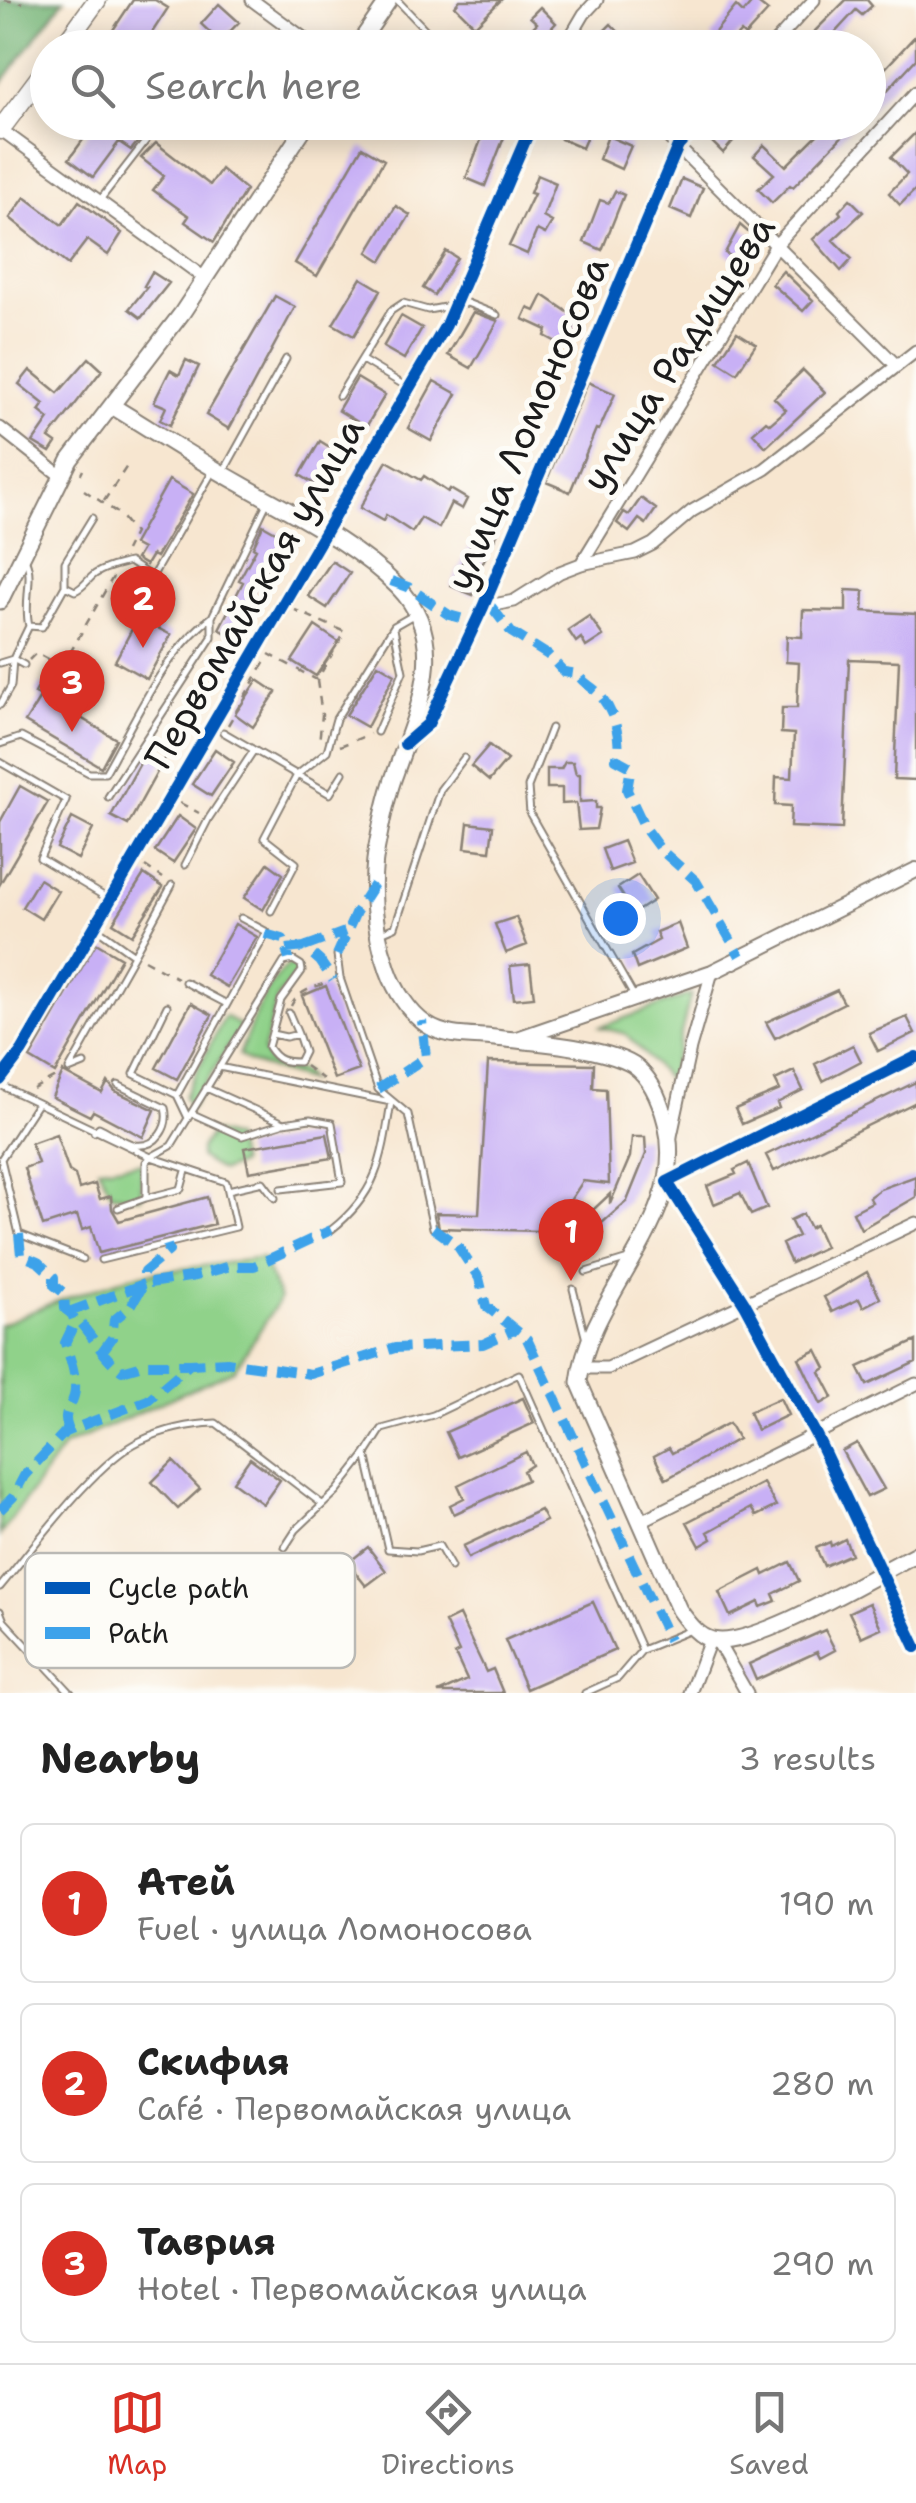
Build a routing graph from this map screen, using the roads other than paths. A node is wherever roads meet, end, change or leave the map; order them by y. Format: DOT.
graph roads {
  1 [pos="97,0"];
  2 [pos="252,0"];
  3 [pos="393,0"];
  4 [pos="597,0"];
  5 [pos="814,0"];
  6 [pos="75,30"];
  7 [pos="293,30"];
  8 [pos="370,30"];
  9 [pos="424,30"];
  10 [pos="578,30"];
  11 [pos="786,30"];
  12 [pos="30,90"];
  13 [pos="916,92"];
  14 [pos="886,125"];
  15 [pos="0,130"];
  16 [pos="146,140"];
  17 [pos="296,140"];
  18 [pos="525,140"];
  19 [pos="672,140"];
  20 [pos="684,140"];
  21 [pos="872,140"];
  22 [pos="678,146"];
  23 [pos="98,202"];
  24 [pos="776,245"];
  25 [pos="206,279"];
  26 [pos="455,305"];
  27 [pos="497,315"];
  28 [pos="916,351"];
  29 [pos="286,358"];
  30 [pos="362,360"];
  31 [pos="897,366"];
  32 [pos="409,388"];
  33 [pos="339,396"];
  34 [pos="112,406"];
  35 [pos="0,428"];
  36 [pos="218,471"];
  37 [pos="61,476"];
  38 [pos="268,500"];
  39 [pos="92,518"];
  40 [pos="323,531"];
  41 [pos="22,552"];
  42 [pos="580,564"];
  43 [pos="65,586"];
  44 [pos="0,601"];
  45 [pos="483,606"];
  46 [pos="418,613"];
  47 [pos="212,617"];
  48 [pos="29,626"];
  49 [pos="394,626"];
  50 [pos="12,659"];
  51 [pos="0,663"];
  52 [pos="24,665"];
  53 [pos="0,705"];
  54 [pos="550,728"];
  55 [pos="224,732"];
  56 [pos="376,732"];
  57 [pos="0,744"];
  58 [pos="405,744"];
  59 [pos="254,750"];
  60 [pos="464,758"];
  61 [pos="0,762"];
  62 [pos="344,773"];
  63 [pos="298,775"];
  64 [pos="108,797"];
  65 [pos="185,865"];
  66 [pos="916,870"];
  67 [pos="172,885"];
  68 [pos="110,900"];
  69 [pos="272,911"];
  70 [pos="242,918"];
  71 [pos="94,926"];
  72 [pos="378,934"];
  73 [pos="134,955"];
  74 [pos="337,955"];
  75 [pos="712,972"];
  76 [pos="185,982"];
  77 [pos="635,998"];
  78 [pos="228,1004"];
  79 [pos="166,1006"];
  80 [pos="288,1013"];
  81 [pos="272,1034"];
  82 [pos="298,1034"];
  83 [pos="513,1040"];
  84 [pos="916,1056"];
  85 [pos="84,1064"];
  86 [pos="219,1068"];
  87 [pos="0,1083"];
  88 [pos="118,1084"];
  89 [pos="206,1088"];
  90 [pos="177,1095"];
  91 [pos="391,1102"];
  92 [pos="37,1104"];
  93 [pos="190,1116"];
  94 [pos="284,1123"];
  95 [pos="94,1132"];
  96 [pos="670,1140"];
  97 [pos="151,1158"];
  98 [pos="186,1170"];
  99 [pos="666,1182"];
  100 [pos="282,1189"];
  101 [pos="228,1190"];
  102 [pos="146,1198"];
  103 [pos="275,1198"];
  104 [pos="118,1208"];
  105 [pos="916,1223"];
  106 [pos="434,1228"];
  107 [pos="331,1230"];
  108 [pos="633,1258"];
  109 [pos="83,1260"];
  110 [pos="100,1260"];
  111 [pos="586,1272"];
  112 [pos="573,1290"];
  113 [pos="745,1304"];
  114 [pos="586,1342"];
  115 [pos="580,1368"];
  116 [pos="916,1384"];
  117 [pos="816,1435"];
  118 [pos="366,1454"];
  119 [pos="322,1504"];
  120 [pos="641,1522"];
  121 [pos="285,1547"];
  122 [pos="29,1553"];
  123 [pos="916,1554"];
  124 [pos="25,1557"];
  125 [pos="451,1568"];
  126 [pos="880,1571"];
  127 [pos="0,1587"];
  128 [pos="0,1611"];
  129 [pos="693,1629"];
  130 [pos="714,1640"];
  131 [pos="25,1644"];
  132 [pos="916,1647"];
  133 [pos="642,1650"];
  134 [pos="48,1668"];
  135 [pos="71,1693"];
  136 [pos="585,1693"];
  137 [pos="690,1693"];
  138 [pos="747,1693"];
  1 -- 6 [label="main road"];
  2 -- 7 [label="street"];
  3 -- 8 [label="main road"];
  3 -- 9 [label="lane"];
  4 -- 10 [label="street"];
  5 -- 11 [label="street"];
  12 -- 15 [label="main road"];
  13 -- 14 [label="street, улица Радищева"];
  15 -- 23 [label="street"];
  16 -- 23 [label="lane"];
  17 -- 25 [label="main road"];
  18 -- 26 [label="street, Первомайская улица"];
  19 -- 22 [label="street"];
  20 -- 22 [label="street, улица Ломоносова"];
  21 -- 24 [label="street, улица Радищева"];
  22 -- 24 [label="street"];
  22 -- 45 [label="street, улица Ломоносова"];
  23 -- 25 [label="street"];
  24 -- 31 [label="street"];
  24 -- 42 [label="street, улица Радищева"];
  25 -- 34 [label="main road"];
  26 -- 27 [label="lane"];
  26 -- 30 [label="lane"];
  26 -- 32 [label="street, Первомайская улица"];
  28 -- 31 [label="street"];
  29 -- 36 [label="lane"];
  30 -- 32 [label="lane"];
  30 -- 33 [label="lane"];
  31 -- 42 [label="street"];
  32 -- 40 [label="street, Первомайская улица"];
  34 -- 36 [label="main road"];
  34 -- 37 [label="main road"];
  35 -- 37 [label="street"];
  36 -- 38 [label="main road"];
  36 -- 43 [label="lane"];
  37 -- 41 [label="main road"];
  38 -- 40 [label="main road"];
  38 -- 47 [label="lane"];
  39 -- 43 [label="lane"];
  40 -- 46 [label="main road"];
  40 -- 68 [label="street, Первомайская улица"];
  41 -- 44 [label="main road"];
  41 -- 48 [label="lane"];
  42 -- 45 [label="street"];
  43 -- 48 [label="lane"];
  45 -- 58 [label="street, улица Ломоносова"];
  46 -- 49 [label="lane"];
  46 -- 58 [label="main road"];
  47 -- 57 [label="lane"];
  47 -- 64 [label="lane"];
  48 -- 50 [label="lane"];
  49 -- 56 [label="lane"];
  49 -- 63 [label="lane"];
  50 -- 51 [label="lane"];
  50 -- 52 [label="lane"];
  50 -- 53 [label="lane"];
  54 -- 77 [label="lane"];
  55 -- 59 [label="lane"];
  58 -- 72 [label="main road, улица Ломоносова"];
  59 -- 63 [label="lane"];
  59 -- 65 [label="lane"];
  60 -- 72 [label="lane"];
  61 -- 68 [label="lane"];
  62 -- 63 [label="lane"];
  63 -- 69 [label="lane"];
  66 -- 75 [label="street"];
  67 -- 73 [label="lane"];
  68 -- 71 [label="street, Первомайская улица"];
  70 -- 78 [label="lane"];
  71 -- 73 [label="lane"];
  71 -- 87 [label="street, Первомайская улица"];
  72 -- 83 [label="main road, улица Ломоносова"];
  73 -- 85 [label="lane"];
  74 -- 91 [label="lane"];
  75 -- 77 [label="street"];
  75 -- 96 [label="street"];
  76 -- 78 [label="lane"];
  77 -- 83 [label="street"];
  78 -- 90 [label="lane"];
  79 -- 90 [label="lane"];
  80 -- 82 [label="lane"];
  81 -- 82 [label="lane"];
  81 -- 82 [label="lane"];
  81 -- 86 [label="lane"];
  83 -- 96 [label="main road, улица Ломоносова"];
  84 -- 99 [label="street"];
  86 -- 89 [label="lane"];
  86 -- 91 [label="lane"];
  87 -- 92 [label="lane"];
  88 -- 95 [label="lane"];
  89 -- 93 [label="lane"];
  89 -- 94 [label="lane"];
  90 -- 93 [label="lane"];
  91 -- 106 [label="lane"];
  91 -- 107 [label="lane"];
  92 -- 95 [label="lane"];
  92 -- 109 [label="lane"];
  93 -- 94 [label="lane"];
  93 -- 97 [label="lane"];
  94 -- 100 [label="lane"];
  95 -- 97 [label="lane"];
  96 -- 99 [label="main road, улица Ломоносова"];
  97 -- 98 [label="lane"];
  97 -- 102 [label="lane"];
  98 -- 101 [label="lane"];
  98 -- 102 [label="lane"];
  99 -- 108 [label="main road, улица Ломоносова"];
  99 -- 113 [label="street"];
  101 -- 103 [label="lane"];
  101 -- 110 [label="lane"];
  102 -- 104 [label="lane"];
  105 -- 113 [label="street"];
  108 -- 111 [label="lane"];
  108 -- 114 [label="main road, улица Ломоносова"];
  112 -- 114 [label="lane"];
  113 -- 115 [label="street"];
  113 -- 117 [label="street"];
  114 -- 115 [label="main road, улица Ломоносова"];
  115 -- 120 [label="main road, улица Ломоносова"];
  116 -- 117 [label="street"];
  117 -- 120 [label="street"];
  117 -- 126 [label="street"];
  118 -- 119 [label="lane"];
  118 -- 125 [label="lane"];
  118 -- 133 [label="lane"];
  119 -- 121 [label="lane"];
  119 -- 122 [label="lane"];
  120 -- 129 [label="main road, улица Ломоносова"];
  123 -- 126 [label="main road"];
  124 -- 127 [label="lane"];
  126 -- 130 [label="main road"];
  126 -- 132 [label="street"];
  128 -- 131 [label="lane"];
  129 -- 130 [label="main road, улица Ломоносова"];
  129 -- 133 [label="lane"];
  130 -- 137 [label="street"];
  130 -- 138 [label="street"];
  133 -- 136 [label="lane"];
  134 -- 135 [label="lane"];
}
